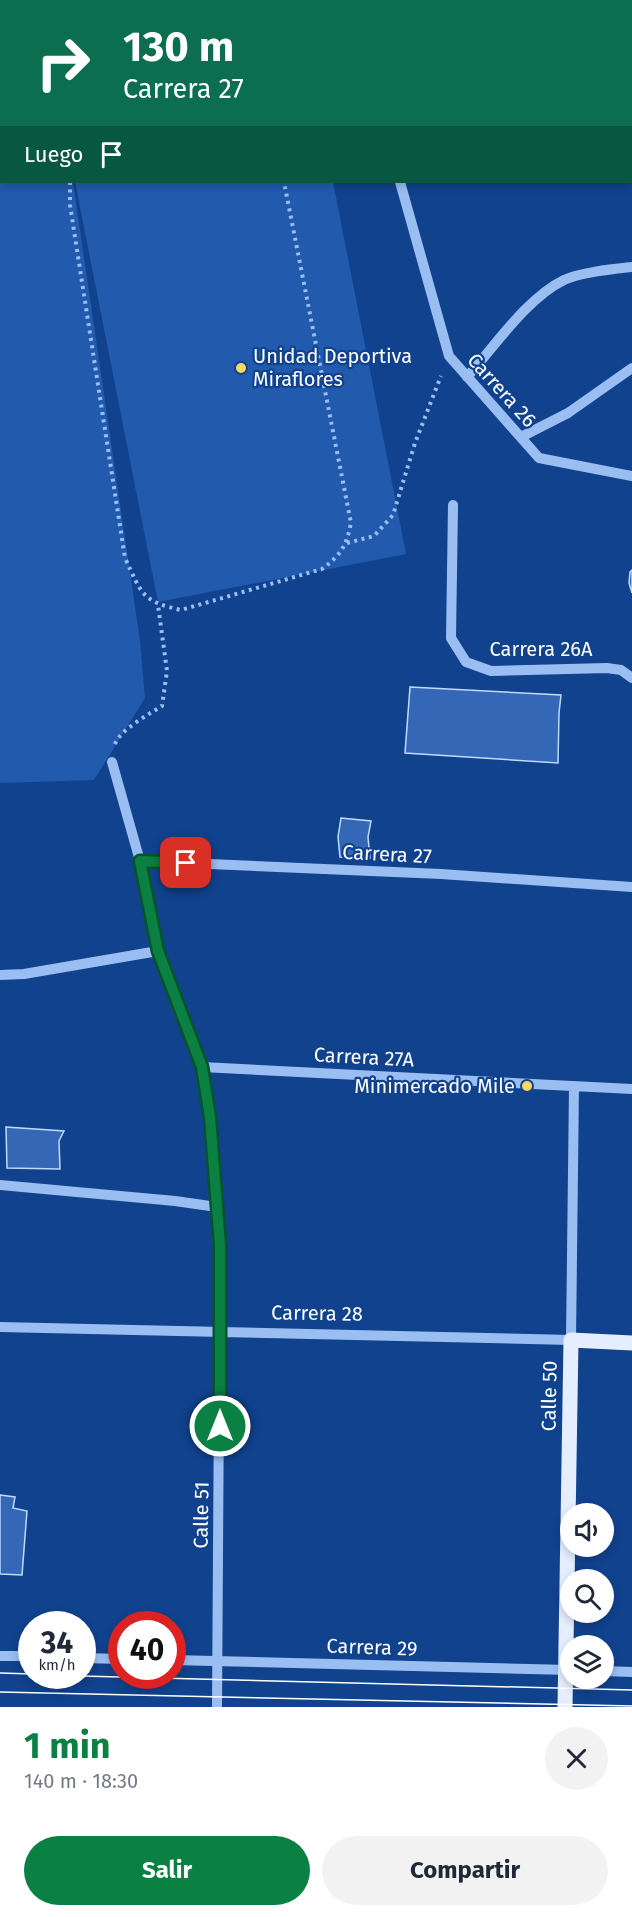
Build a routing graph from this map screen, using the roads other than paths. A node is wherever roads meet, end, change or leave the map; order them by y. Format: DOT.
graph roads {
  1 [pos="400,183"];
  2 [pos="632,267"];
  3 [pos="632,368"];
  4 [pos="466,377"];
  5 [pos="521,437"];
  6 [pos="632,476"];
  7 [pos="453,505"];
  8 [pos="632,678"];
  9 [pos="112,762"];
  10 [pos="140,861"];
  11 [pos="632,887"];
  12 [pos="158,951"];
  13 [pos="0,975"];
  14 [pos="202,1067"];
  15 [pos="574,1086"];
  16 [pos="632,1089"];
  17 [pos="0,1185"];
  18 [pos="217,1207"];
  19 [pos="0,1327"];
  20 [pos="221,1331"];
  21 [pos="572,1340"];
  22 [pos="632,1343"];
  23 [pos="568,1635"];
  24 [pos="0,1656"];
  25 [pos="18,1656"];
  26 [pos="186,1660"];
  27 [pos="218,1661"];
  28 [pos="560,1670"];
  29 [pos="614,1671"];
  30 [pos="632,1672"];
  31 [pos="566,1689"];
  32 [pos="217,1707"];
  33 [pos="565,1707"];
  1 -- 4 [label="street, Carrera 26"];
  2 -- 4 [label="street"];
  3 -- 5 [label="street"];
  4 -- 5 [label="street, Carrera 26"];
  5 -- 6 [label="street, Carrera 26"];
  7 -- 8 [label="street, Carrera 26A"];
  9 -- 10 [label="street, Calle 51"];
  10 -- 11 [label="street, Carrera 27"];
  10 -- 12 [label="street, Calle 51"];
  12 -- 13 [label="street"];
  12 -- 14 [label="street, Calle 51"];
  14 -- 15 [label="street, Carrera 27A"];
  14 -- 18 [label="street, Calle 51"];
  15 -- 16 [label="street, Carrera 27A"];
  15 -- 21 [label="street, Calle 50"];
  17 -- 18 [label="street"];
  18 -- 20 [label="street, Calle 51"];
  19 -- 20 [label="street, Carrera 28"];
  20 -- 21 [label="street, Carrera 28"];
  20 -- 27 [label="street, Calle 51"];
  21 -- 22 [label="main road, Carrera 28"];
  21 -- 23 [label="main road, Calle 50"];
  24 -- 25 [label="street"];
  26 -- 27 [label="street, Carrera 29"];
  27 -- 28 [label="street, Carrera 29"];
  27 -- 32 [label="street, Calle 51"];
  29 -- 30 [label="street"];
  31 -- 33 [label="main road, Calle 50"];
}
